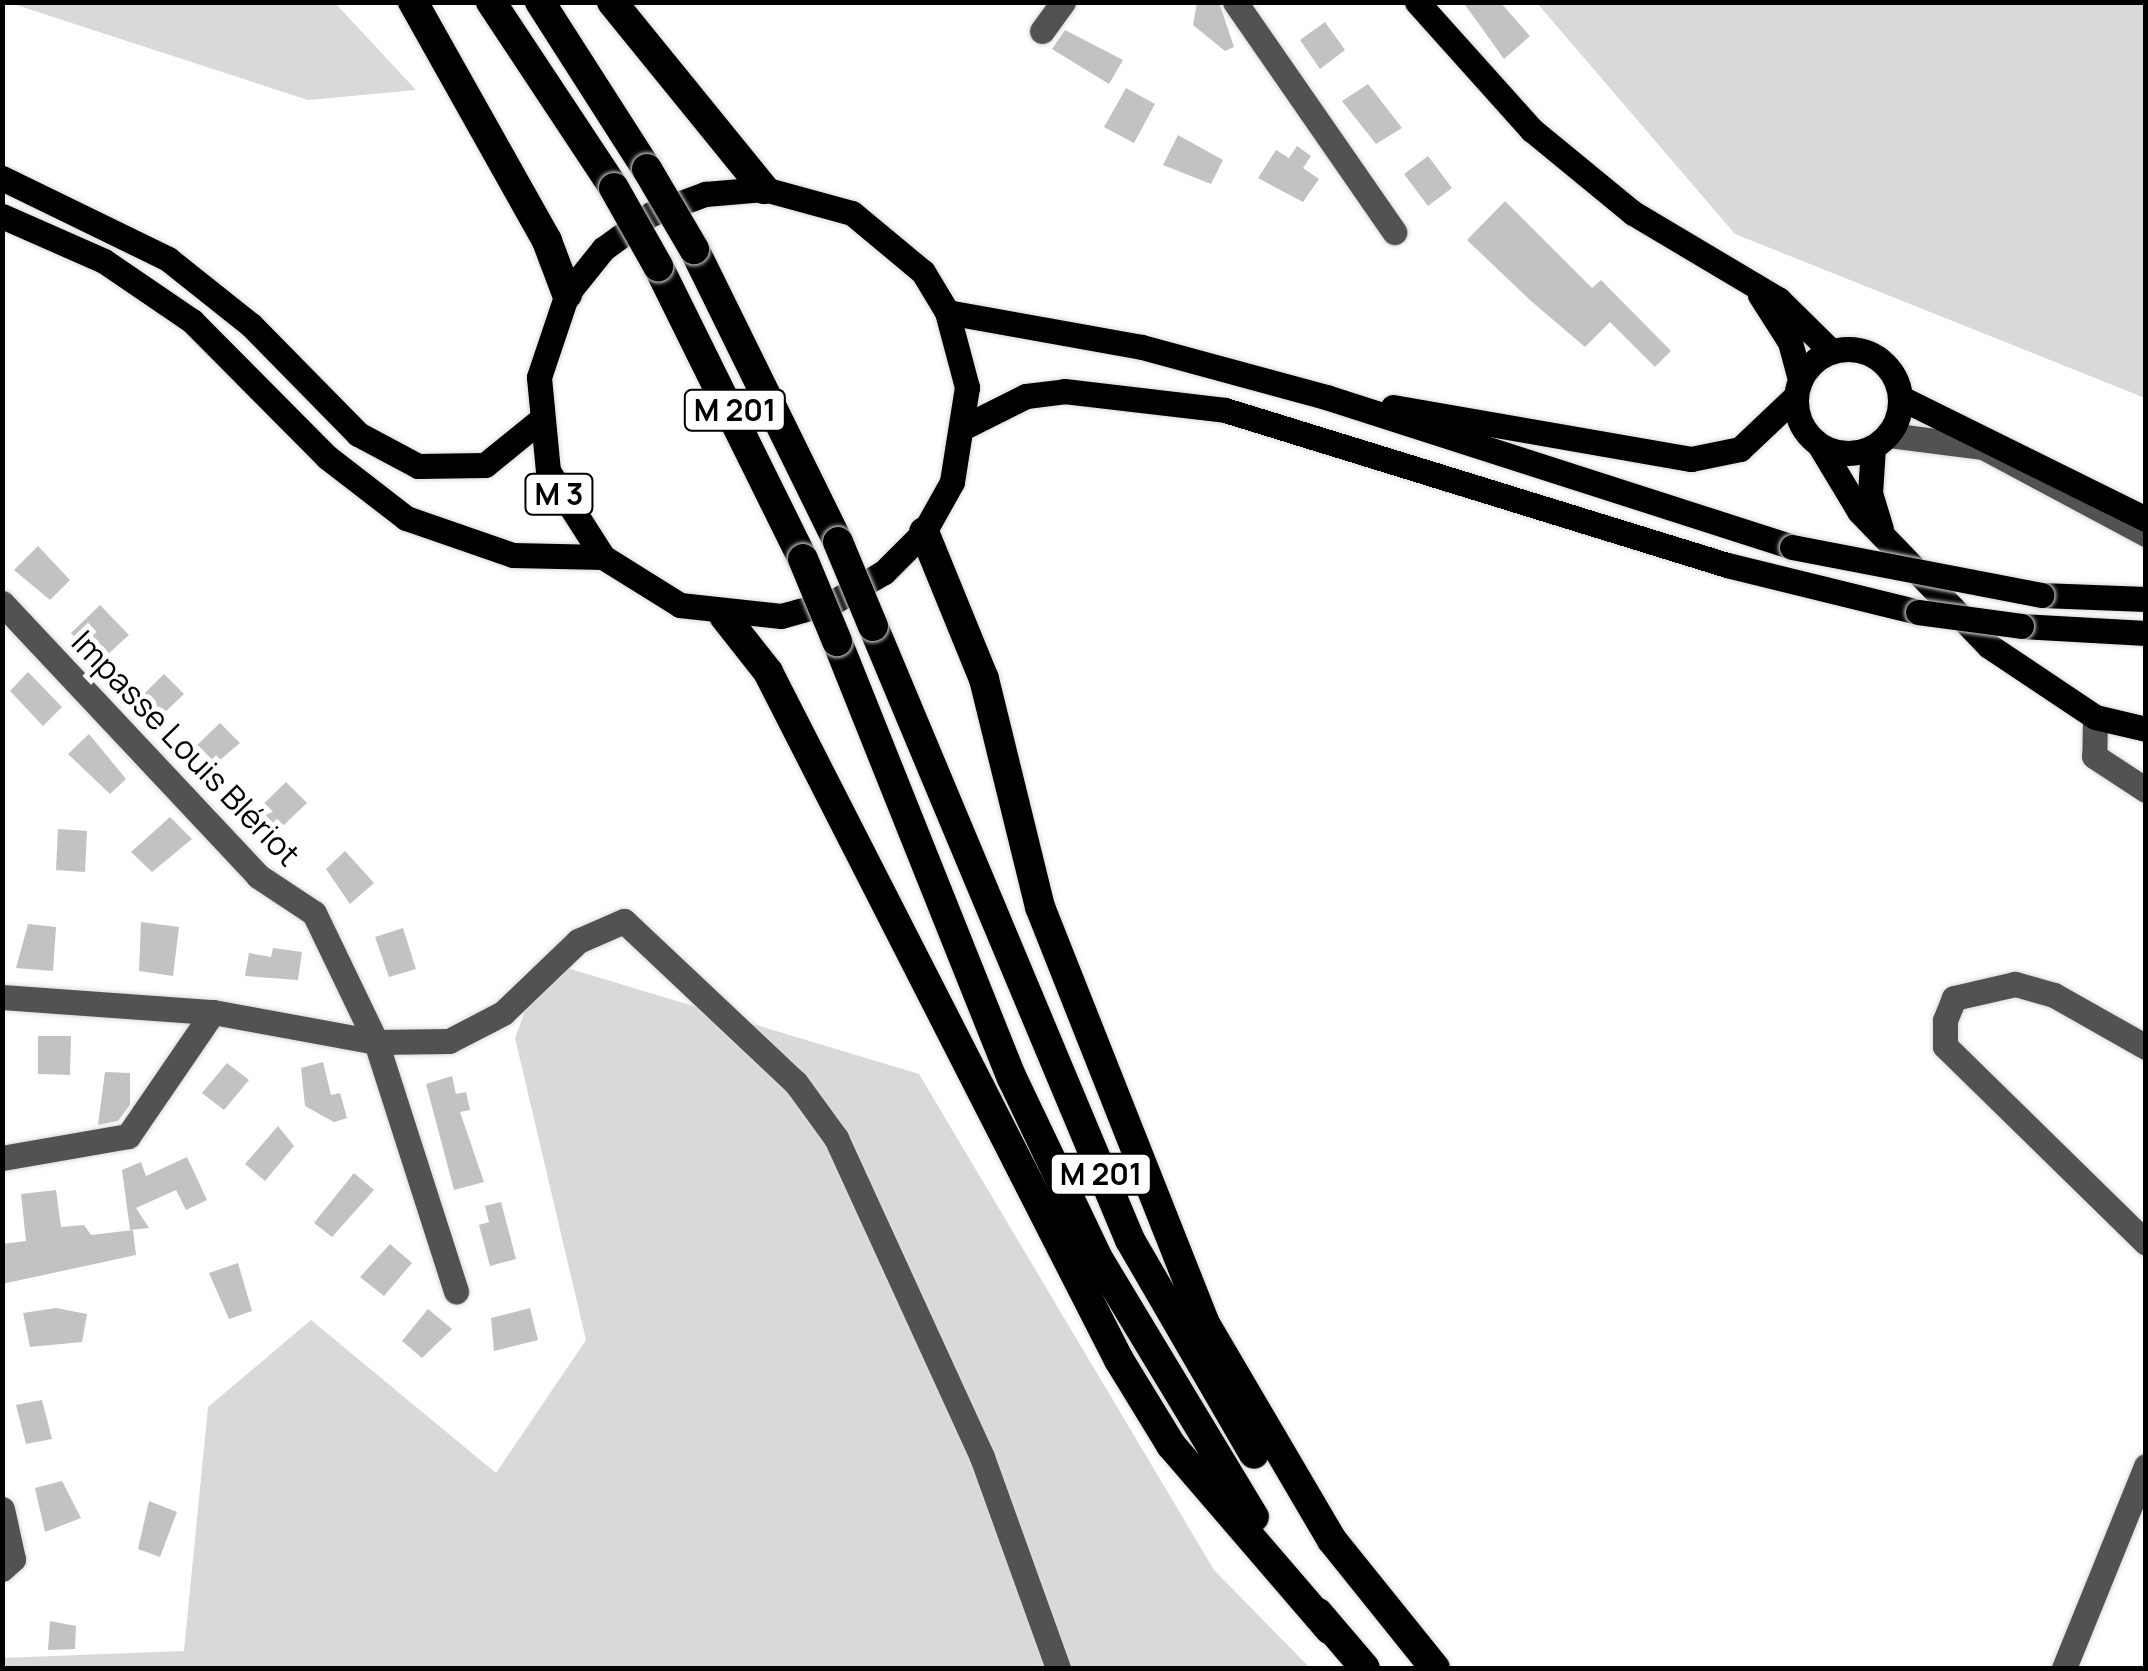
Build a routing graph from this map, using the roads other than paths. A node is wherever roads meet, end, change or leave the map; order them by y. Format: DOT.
graph roads {
  1 [pos="412,2"];
  2 [pos="491,2"];
  3 [pos="540,2"];
  4 [pos="612,2"];
  5 [pos="1062,2"];
  6 [pos="1235,2"];
  7 [pos="1417,2"];
  8 [pos="1042,31"];
  9 [pos="2,178"];
  10 [pos="764,189"];
  11 [pos="2,216"];
  12 [pos="1394,232"];
  13 [pos="1754,286"];
  14 [pos="567,294"];
  15 [pos="947,312"];
  16 [pos="1831,351"];
  17 [pos="1798,388"];
  18 [pos="1326,397"];
  19 [pos="1901,398"];
  20 [pos="538,422"];
  21 [pos="966,426"];
  22 [pos="1881,441"];
  23 [pos="1820,446"];
  24 [pos="2146,519"];
  25 [pos="1881,528"];
  26 [pos="924,532"];
  27 [pos="2146,534"];
  28 [pos="603,557"];
  29 [pos="2146,599"];
  30 [pos="2,603"];
  31 [pos="724,616"];
  32 [pos="2146,633"];
  33 [pos="2095,717"];
  34 [pos="2146,729"];
  35 [pos="2146,790"];
  36 [pos="2,997"];
  37 [pos="213,1012"];
  38 [pos="376,1042"];
  39 [pos="2146,1047"];
  40 [pos="2,1158"];
  41 [pos="2146,1244"];
  42 [pos="456,1292"];
  43 [pos="2146,1466"];
  44 [pos="2,1508"];
  45 [pos="2,1569"];
  46 [pos="1329,1629"];
  47 [pos="1058,1668"];
  48 [pos="1365,1668"];
  49 [pos="1422,1668"];
  50 [pos="1435,1668"];
  51 [pos="2064,1668"];
  1 -- 14 [label="highway"];
  2 -- 46 [label="highway, M 201, bridge"];
  3 -- 49 [label="highway, M 201, bridge"];
  4 -- 10 [label="highway"];
  5 -- 8 [label="street"];
  6 -- 12 [label="street"];
  7 -- 13 [label="main road"];
  9 -- 20 [label="main road, M 3"];
  10 -- 14 [label="main road, M 3"];
  10 -- 15 [label="main road, M 3"];
  11 -- 28 [label="main road, M 3"];
  13 -- 16 [label="main road"];
  13 -- 17 [label="main road"];
  14 -- 20 [label="main road, M 3"];
  15 -- 18 [label="main road"];
  15 -- 21 [label="main road, M 3"];
  16 -- 17 [label="main road"];
  16 -- 19 [label="main road"];
  17 -- 18 [label="main road"];
  17 -- 23 [label="main road"];
  18 -- 29 [label="main road, bridge"];
  19 -- 22 [label="main road"];
  19 -- 24 [label="main road"];
  20 -- 28 [label="main road, M 3"];
  21 -- 26 [label="main road, M 3"];
  21 -- 32 [label="main road, bridge"];
  22 -- 23 [label="main road"];
  22 -- 25 [label="main road"];
  22 -- 27 [label="street"];
  23 -- 25 [label="main road"];
  25 -- 33 [label="main road"];
  26 -- 31 [label="main road, M 3"];
  26 -- 50 [label="highway"];
  28 -- 31 [label="main road, M 3"];
  30 -- 38 [label="street, Impasse Louis Blériot"];
  31 -- 46 [label="highway"];
  33 -- 34 [label="main road"];
  33 -- 35 [label="street"];
  36 -- 37 [label="street"];
  37 -- 38 [label="street"];
  37 -- 40 [label="street"];
  38 -- 42 [label="street, Impasse Louis Blériot"];
  38 -- 47 [label="street"];
  39 -- 41 [label="street"];
  43 -- 51 [label="street"];
  44 -- 45 [label="street"];
  46 -- 48 [label="highway, M 201"];
}
